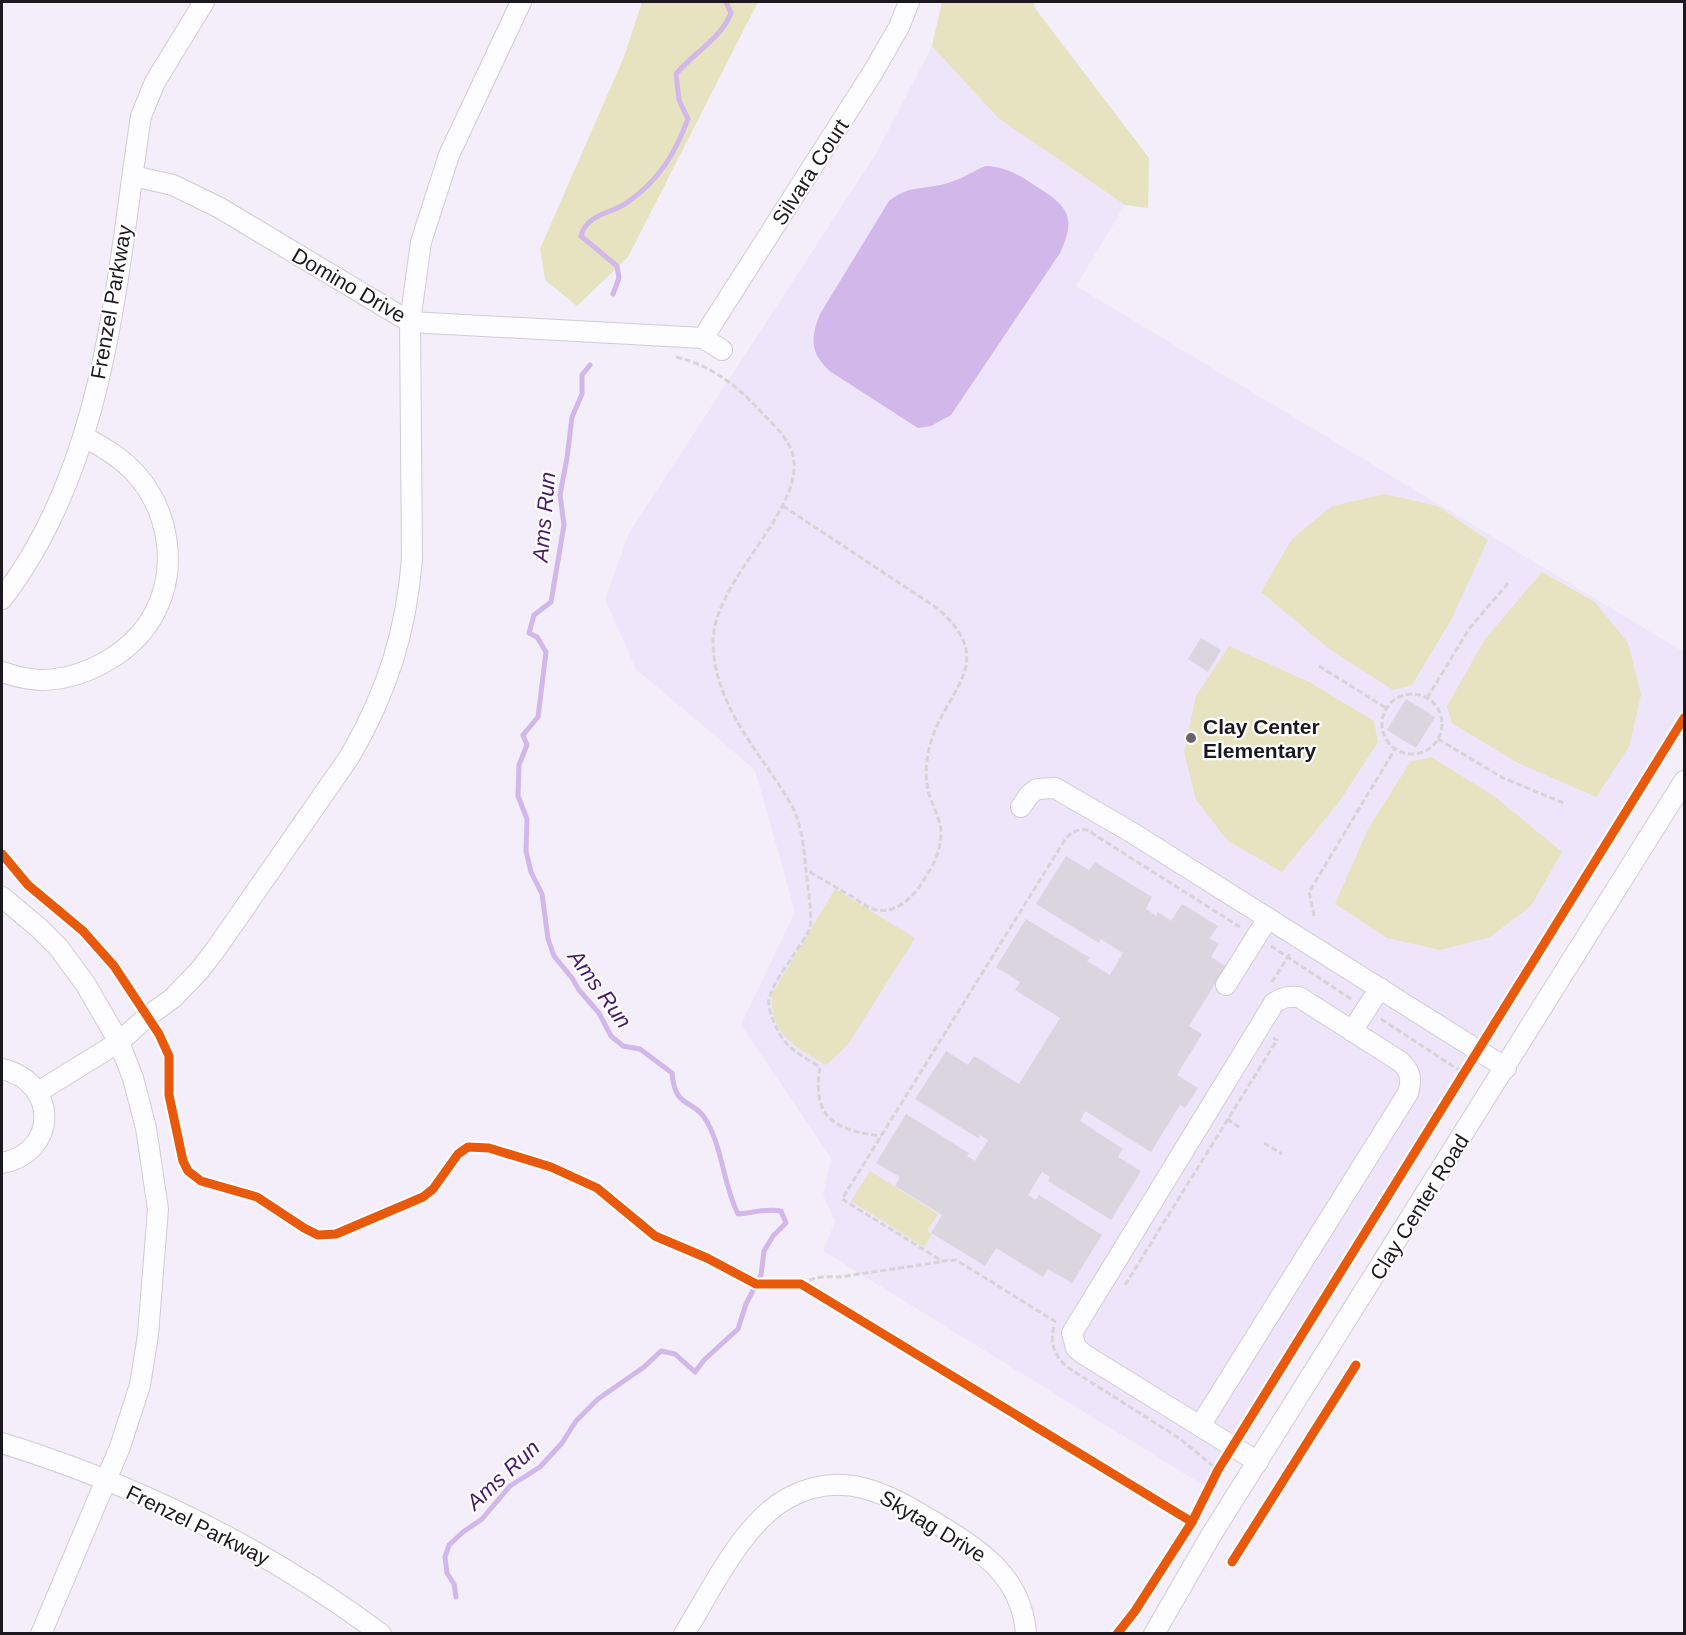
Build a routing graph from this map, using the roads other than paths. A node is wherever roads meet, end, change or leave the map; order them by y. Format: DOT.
graph roads {
  1 [pos="204,2"];
  2 [pos="521,2"];
  3 [pos="909,2"];
  4 [pos="133,176"];
  5 [pos="410,322"];
  6 [pos="703,338"];
  7 [pos="722,350"];
  8 [pos="84,437"];
  9 [pos="2,598"];
  10 [pos="2,672"];
  11 [pos="1684,781"];
  12 [pos="1021,807"];
  13 [pos="2,897"];
  14 [pos="1268,918"];
  15 [pos="1226,985"];
  16 [pos="1380,988"];
  17 [pos="1352,1031"];
  18 [pos="119,1042"];
  19 [pos="1506,1068"];
  20 [pos="2,1069"];
  21 [pos="39,1092"];
  22 [pos="2,1163"];
  23 [pos="1200,1426"];
  24 [pos="2,1443"];
  25 [pos="1258,1462"];
  26 [pos="106,1480"];
  27 [pos="41,1634"];
  28 [pos="381,1634"];
  29 [pos="684,1634"];
  30 [pos="1026,1634"];
  31 [pos="1154,1634"];
  1 -- 4 [label="street, Frenzel Parkway"];
  2 -- 5 [label="street"];
  3 -- 6 [label="street, Silvara Court"];
  4 -- 5 [label="street, Domino Drive"];
  4 -- 8 [label="street, Frenzel Parkway"];
  5 -- 6 [label="street, Domino Drive"];
  5 -- 18 [label="street"];
  6 -- 7 [label="street, Domino Drive"];
  8 -- 9 [label="street, Frenzel Parkway"];
  8 -- 10 [label="street"];
  11 -- 19 [label="street, Clay Center Road"];
  12 -- 14 [label="street"];
  13 -- 18 [label="street"];
  14 -- 15 [label="street"];
  14 -- 16 [label="street"];
  16 -- 17 [label="street"];
  16 -- 19 [label="street"];
  17 -- 23 [label="street"];
  17 -- 23 [label="street"];
  18 -- 21 [label="street"];
  18 -- 26 [label="street"];
  19 -- 25 [label="street, Clay Center Road"];
  20 -- 21 [label="street"];
  21 -- 22 [label="street"];
  23 -- 25 [label="street"];
  24 -- 26 [label="street, Frenzel Parkway"];
  25 -- 31 [label="street, Clay Center Road"];
  26 -- 27 [label="street"];
  26 -- 28 [label="street, Frenzel Parkway"];
  29 -- 30 [label="street, Skytag Drive"];
}
